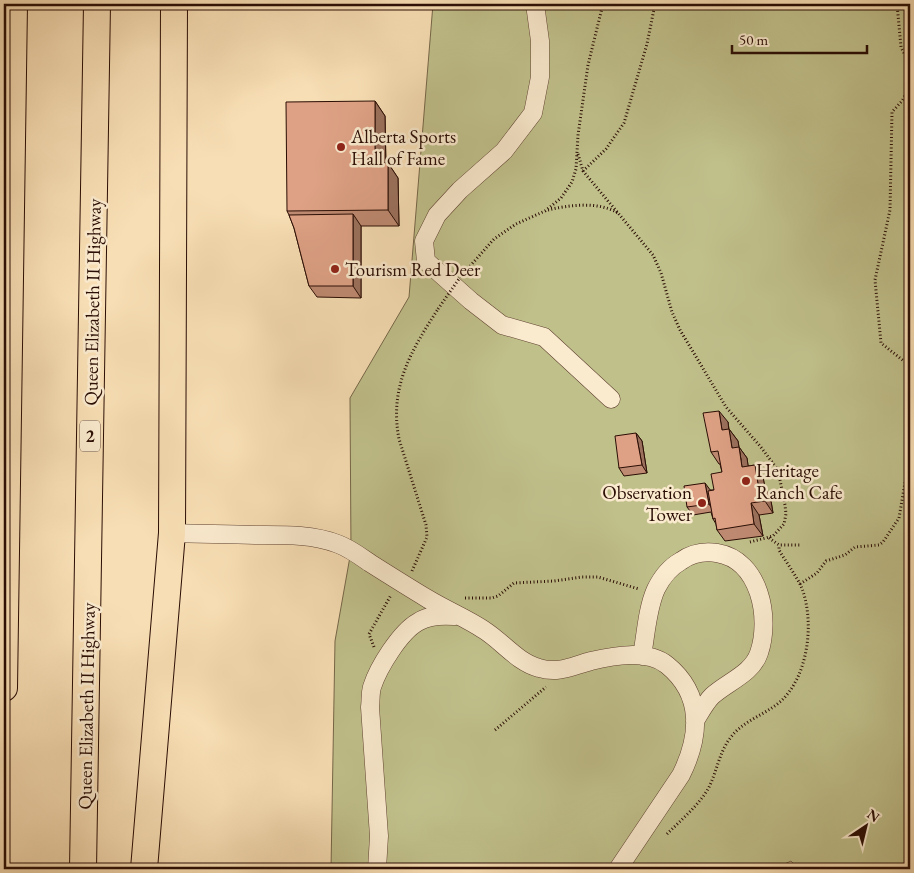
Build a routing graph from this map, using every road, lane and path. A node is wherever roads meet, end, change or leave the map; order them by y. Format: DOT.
graph roads {
  1 [pos="14,4"];
  2 [pos="97,4"];
  3 [pos="174,4"];
  4 [pos="535,4"];
  5 [pos="603,4"];
  6 [pos="655,4"];
  7 [pos="897,4"];
  8 [pos="910,65"];
  9 [pos="910,87"];
  10 [pos="578,154"];
  11 [pos="583,171"];
  12 [pos="545,210"];
  13 [pos="621,215"];
  14 [pos="910,366"];
  15 [pos="611,399"];
  16 [pos="910,466"];
  17 [pos="172,534"];
  18 [pos="769,538"];
  19 [pos="750,542"];
  20 [pos="779,545"];
  21 [pos="799,545"];
  22 [pos="399,581"];
  23 [pos="800,584"];
  24 [pos="654,594"];
  25 [pos="461,598"];
  26 [pos="456,616"];
  27 [pos="642,656"];
  28 [pos="381,668"];
  29 [pos="565,670"];
  30 [pos="4,688"];
  31 [pos="695,721"];
  32 [pos="495,730"];
  33 [pos="667,834"];
  34 [pos="83,869"];
  35 [pos="144,869"];
  36 [pos="377,869"];
  37 [pos="618,869"];
  1 -- 30 [label="highway"];
  2 -- 34 [label="highway, Queen Elizabeth II Highway / 2"];
  3 -- 17 [label="highway"];
  4 -- 15 [label="lane"];
  5 -- 10 [label="path"];
  6 -- 11 [label="path"];
  7 -- 8 [label="path"];
  9 -- 14 [label="path"];
  10 -- 11 [label="path"];
  10 -- 12 [label="path"];
  11 -- 13 [label="path"];
  12 -- 13 [label="path"];
  12 -- 22 [label="path, bridge"];
  13 -- 18 [label="path"];
  16 -- 23 [label="path"];
  17 -- 22 [label="lane"];
  17 -- 35 [label="highway"];
  18 -- 19 [label="path"];
  18 -- 20 [label="path"];
  20 -- 21 [label="path"];
  20 -- 23 [label="path"];
  22 -- 26 [label="lane"];
  22 -- 28 [label="path"];
  23 -- 33 [label="path"];
  24 -- 25 [label="path"];
  24 -- 27 [label="lane"];
  24 -- 31 [label="lane"];
  26 -- 28 [label="lane"];
  26 -- 29 [label="lane"];
  27 -- 29 [label="lane"];
  27 -- 31 [label="lane"];
  28 -- 36 [label="lane"];
  29 -- 32 [label="path"];
  31 -- 37 [label="lane"];
}
